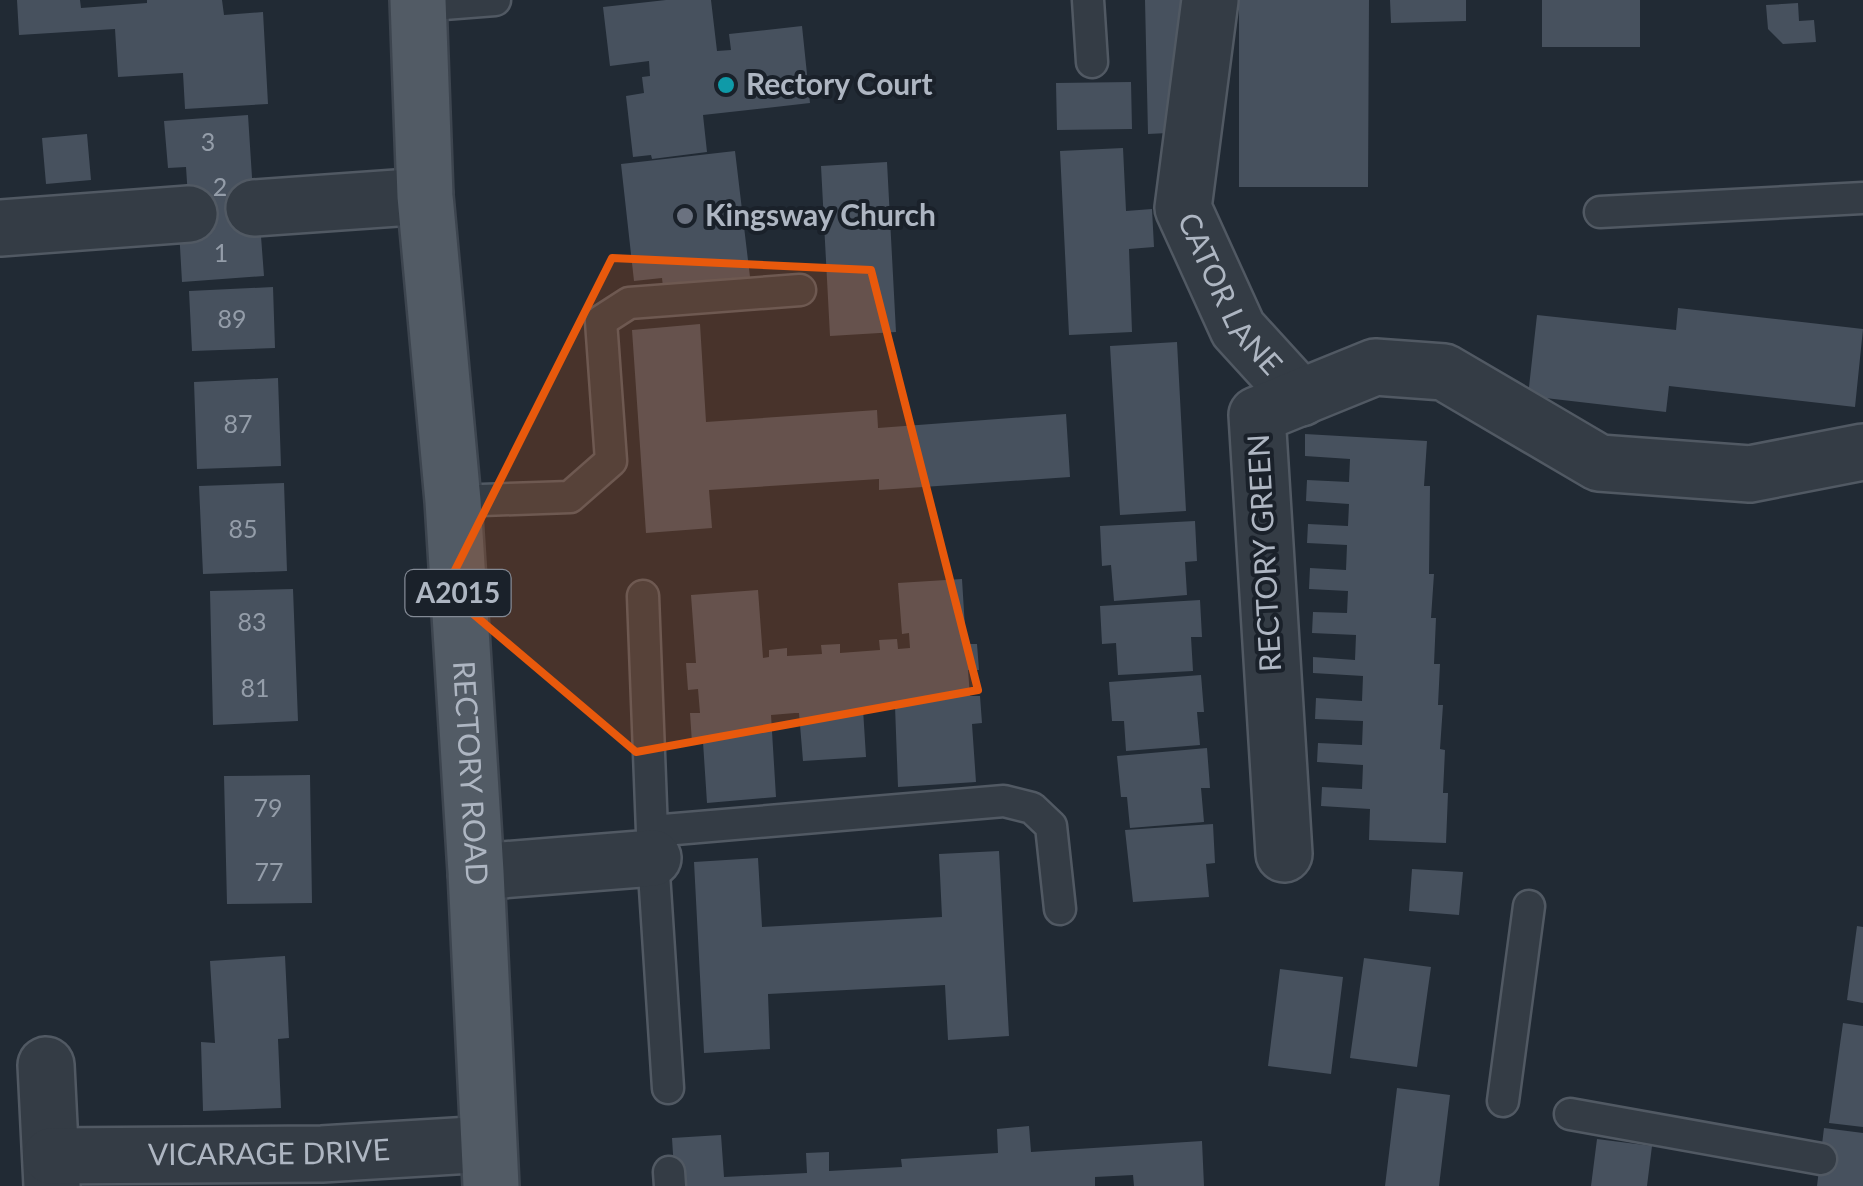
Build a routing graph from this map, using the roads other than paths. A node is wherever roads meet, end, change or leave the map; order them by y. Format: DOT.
graph roads {
  1 [pos="495,0"];
  2 [pos="1088,0"];
  3 [pos="1210,0"];
  4 [pos="418,3"];
  5 [pos="1092,62"];
  6 [pos="425,196"];
  7 [pos="1863,198"];
  8 [pos="254,208"];
  9 [pos="1600,212"];
  10 [pos="189,214"];
  11 [pos="0,228"];
  12 [pos="800,290"];
  13 [pos="1301,398"];
  14 [pos="1863,452"];
  15 [pos="453,501"];
  16 [pos="643,596"];
  17 [pos="653,845"];
  18 [pos="1284,854"];
  19 [pos="476,872"];
  20 [pos="1529,906"];
  21 [pos="1060,909"];
  22 [pos="46,1065"];
  23 [pos="668,1088"];
  24 [pos="1504,1101"];
  25 [pos="1570,1114"];
  26 [pos="1821,1159"];
  27 [pos="489,1165"];
  28 [pos="323,1170"];
  29 [pos="51,1171"];
  1 -- 4 [label="lane"];
  2 -- 5 [label="lane"];
  3 -- 13 [label="street, CATOR LANE"];
  4 -- 6 [label="main road, RECTORY ROAD / A2015"];
  6 -- 8 [label="street"];
  6 -- 15 [label="main road, RECTORY ROAD / A2015"];
  7 -- 9 [label="lane"];
  10 -- 11 [label="street"];
  12 -- 15 [label="lane"];
  13 -- 14 [label="street, RECTORY GREEN"];
  13 -- 18 [label="street, RECTORY GREEN"];
  15 -- 19 [label="main road, RECTORY ROAD / A2015"];
  16 -- 17 [label="lane"];
  17 -- 19 [label="street"];
  17 -- 21 [label="lane"];
  17 -- 23 [label="lane"];
  19 -- 27 [label="main road, RECTORY ROAD / A2015"];
  20 -- 24 [label="lane"];
  22 -- 29 [label="street, VICARAGE DRIVE"];
  25 -- 26 [label="lane"];
  27 -- 28 [label="street, VICARAGE DRIVE"];
  28 -- 29 [label="street, VICARAGE DRIVE"];
}
